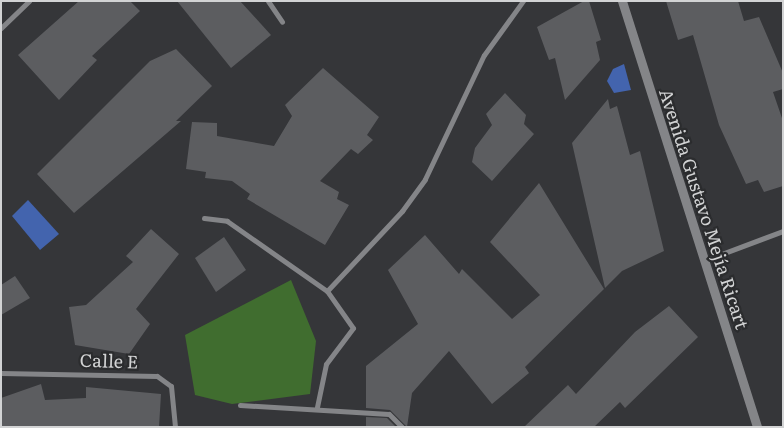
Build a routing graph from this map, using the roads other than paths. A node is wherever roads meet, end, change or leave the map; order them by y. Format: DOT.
graph roads {
  1 [pos="29,1"];
  2 [pos="268,1"];
  3 [pos="524,1"];
  4 [pos="622,1"];
  5 [pos="282,22"];
  6 [pos="1,28"];
  7 [pos="204,218"];
  8 [pos="783,231"];
  9 [pos="702,261"];
  10 [pos="327,291"];
  11 [pos="1,373"];
  12 [pos="240,405"];
  13 [pos="318,407"];
  14 [pos="175,427"];
  15 [pos="402,427"];
  16 [pos="757,427"];
  1 -- 6 [label="street"];
  2 -- 5 [label="street"];
  3 -- 10 [label="street"];
  4 -- 9 [label="street, Avenida Gustavo Mejía Ricart"];
  7 -- 10 [label="street"];
  8 -- 9 [label="street"];
  9 -- 16 [label="street, Avenida Gustavo Mejía Ricart"];
  10 -- 13 [label="street"];
  11 -- 14 [label="street, Calle E"];
  12 -- 13 [label="street"];
  13 -- 15 [label="street"];
}
